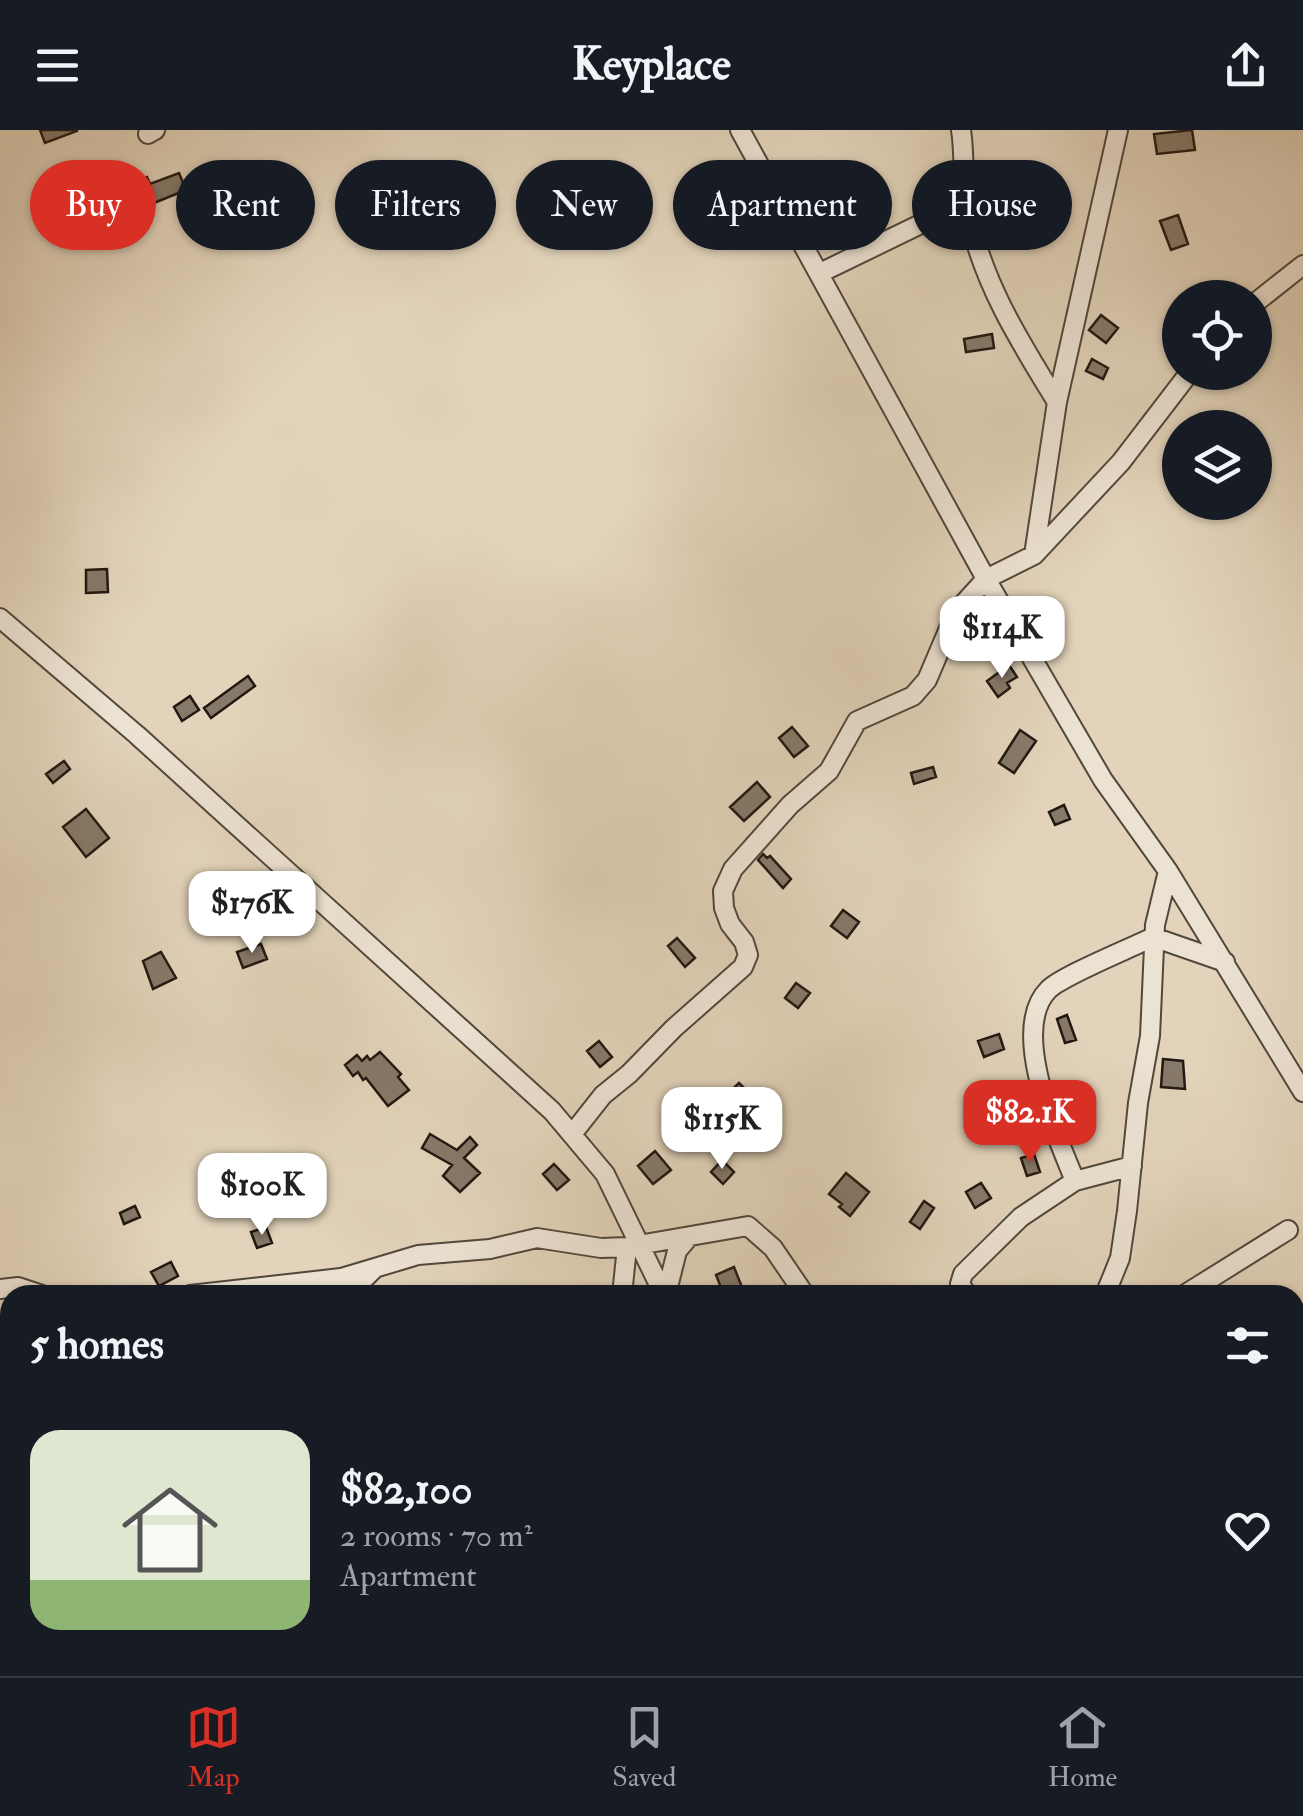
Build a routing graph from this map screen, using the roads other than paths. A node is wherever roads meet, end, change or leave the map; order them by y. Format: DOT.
graph roads {
  1 [pos="740,130"];
  2 [pos="961,130"];
  3 [pos="1118,130"];
  4 [pos="963,160"];
  5 [pos="912,229"];
  6 [pos="979,250"];
  7 [pos="1303,264"];
  8 [pos="820,274"];
  9 [pos="1272,289"];
  10 [pos="1176,390"];
  11 [pos="1057,402"];
  12 [pos="1034,556"];
  13 [pos="986,579"];
  14 [pos="0,618"];
  15 [pos="1168,871"];
  16 [pos="1154,937"];
  17 [pos="1225,962"];
  18 [pos="1303,1092"];
  19 [pos="573,1132"];
  20 [pos="1132,1166"];
  21 [pos="1075,1180"];
  22 [pos="1288,1230"];
  23 [pos="688,1238"];
  24 [pos="634,1246"];
  25 [pos="374,1270"];
  26 [pos="292,1285"];
  27 [pos="358,1285"];
  28 [pos="624,1285"];
  29 [pos="659,1285"];
  30 [pos="668,1285"];
  31 [pos="797,1285"];
  32 [pos="961,1285"];
  33 [pos="1109,1285"];
  34 [pos="1200,1285"];
  1 -- 8 [label="street"];
  2 -- 4 [label="street"];
  3 -- 11 [label="street"];
  5 -- 8 [label="street"];
  6 -- 11 [label="street"];
  7 -- 9 [label="street"];
  8 -- 13 [label="street"];
  10 -- 12 [label="street"];
  11 -- 12 [label="street"];
  12 -- 13 [label="street"];
  13 -- 15 [label="street"];
  13 -- 19 [label="street"];
  14 -- 19 [label="street"];
  15 -- 16 [label="street"];
  15 -- 17 [label="street"];
  16 -- 17 [label="street"];
  16 -- 20 [label="street"];
  16 -- 21 [label="street"];
  17 -- 18 [label="street"];
  19 -- 24 [label="street"];
  20 -- 21 [label="street"];
  20 -- 33 [label="street"];
  21 -- 32 [label="street"];
  22 -- 34 [label="street"];
  23 -- 24 [label="street"];
  23 -- 30 [label="street"];
  23 -- 31 [label="street"];
  24 -- 25 [label="street"];
  24 -- 28 [label="street"];
  24 -- 29 [label="street"];
  25 -- 26 [label="street"];
  25 -- 27 [label="street"];
}
